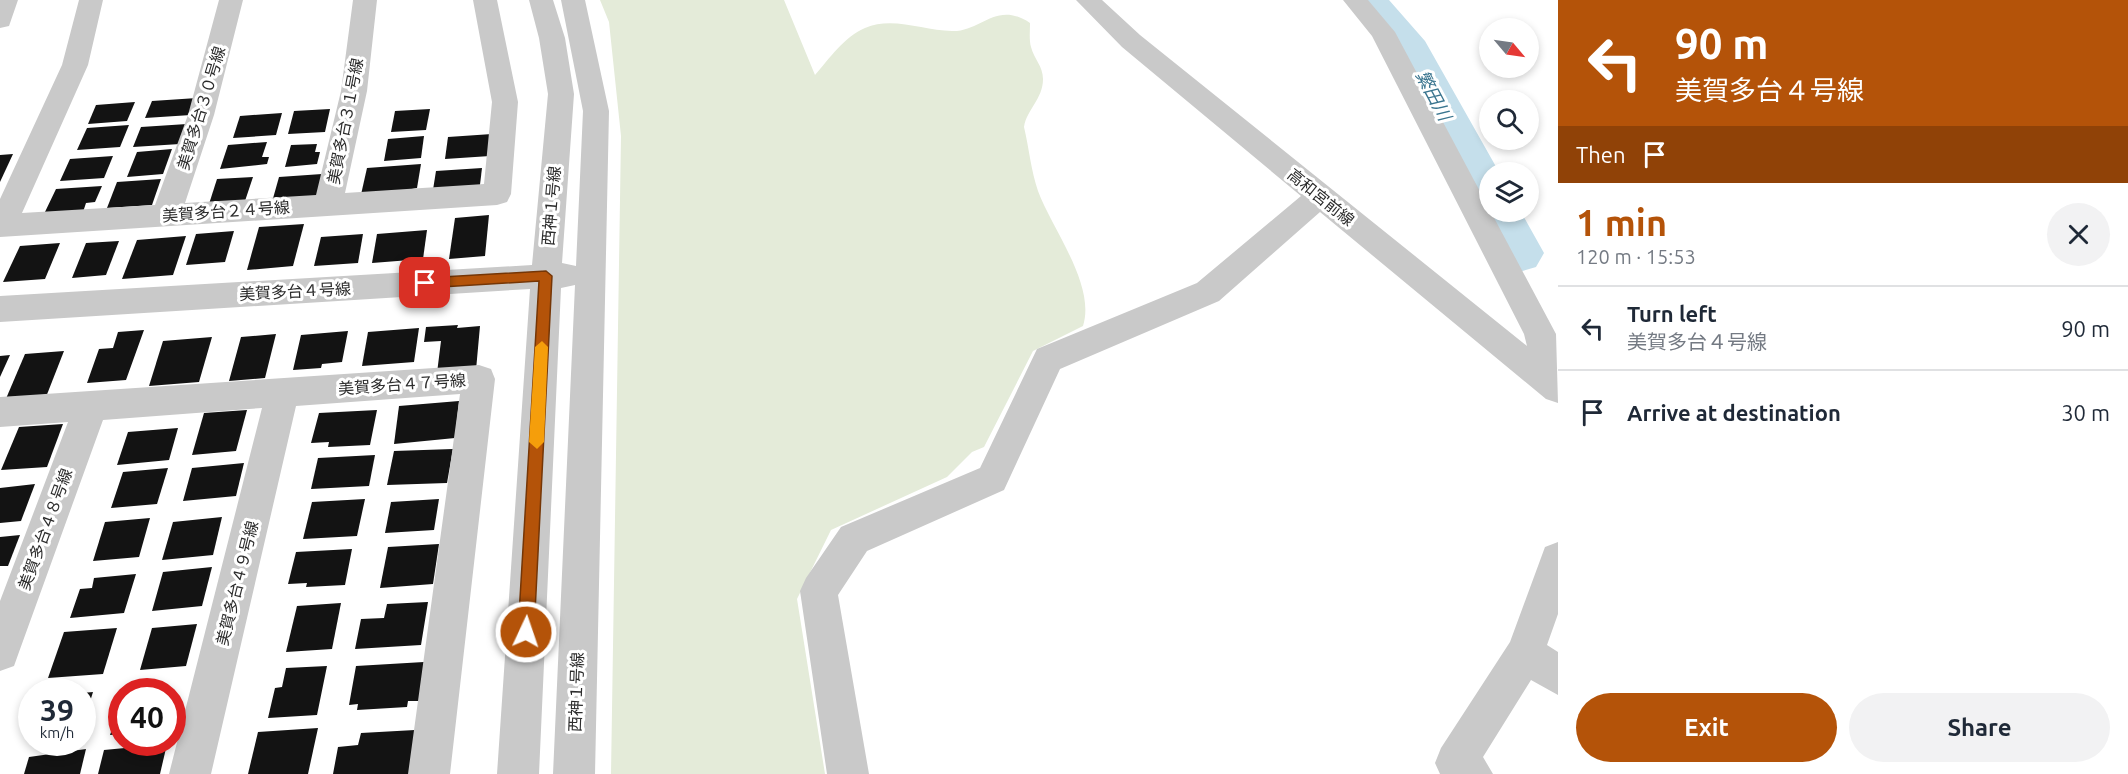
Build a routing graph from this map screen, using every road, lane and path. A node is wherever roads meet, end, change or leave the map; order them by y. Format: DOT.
graph roads {
  1 [pos="6,0"];
  2 [pos="91,0"];
  3 [pos="231,0"];
  4 [pos="365,0"];
  5 [pos="485,0"];
  6 [pos="541,0"];
  7 [pos="573,0"];
  8 [pos="1088,0"];
  9 [pos="1355,0"];
  10 [pos="0,20"];
  11 [pos="1320,196"];
  12 [pos="328,205"];
  13 [pos="166,215"];
  14 [pos="590,275"];
  15 [pos="546,276"];
  16 [pos="0,309"];
  17 [pos="1558,376"];
  18 [pos="1558,389"];
  19 [pos="283,392"];
  20 [pos="91,406"];
  21 [pos="0,412"];
  22 [pos="1558,560"];
  23 [pos="0,652"];
  24 [pos="1525,653"];
  25 [pos="1558,675"];
  26 [pos="1458,770"];
  27 [pos="190,774"];
  28 [pos="429,774"];
  29 [pos="518,774"];
  30 [pos="573,774"];
  31 [pos="848,774"];
  1 -- 10 [label="street"];
  2 -- 13 [label="street, 美賀多台２４号線"];
  3 -- 13 [label="street, 美賀多台３０号線"];
  4 -- 12 [label="street, 美賀多台３１号線"];
  5 -- 12 [label="street, 美賀多台２４号線"];
  6 -- 15 [label="street, 西神１号線"];
  7 -- 14 [label="street, 西神１号線"];
  8 -- 11 [label="street, 高和宮前線"];
  9 -- 17 [label="street"];
  11 -- 18 [label="street, 高和宮前線"];
  11 -- 31 [label="street"];
  12 -- 13 [label="street, 美賀多台２４号線"];
  14 -- 15 [label="street, 美賀多台４号線"];
  14 -- 30 [label="street, 西神１号線"];
  15 -- 16 [label="street, 美賀多台４号線"];
  15 -- 29 [label="street, 西神１号線"];
  19 -- 20 [label="street, 美賀多台４７号線"];
  19 -- 27 [label="street, 美賀多台４９号線"];
  19 -- 28 [label="street, 美賀多台４７号線"];
  20 -- 21 [label="street, 美賀多台４７号線"];
  20 -- 23 [label="street, 美賀多台４８号線"];
  22 -- 24 [label="street"];
  24 -- 25 [label="street"];
  24 -- 26 [label="street"];
}
